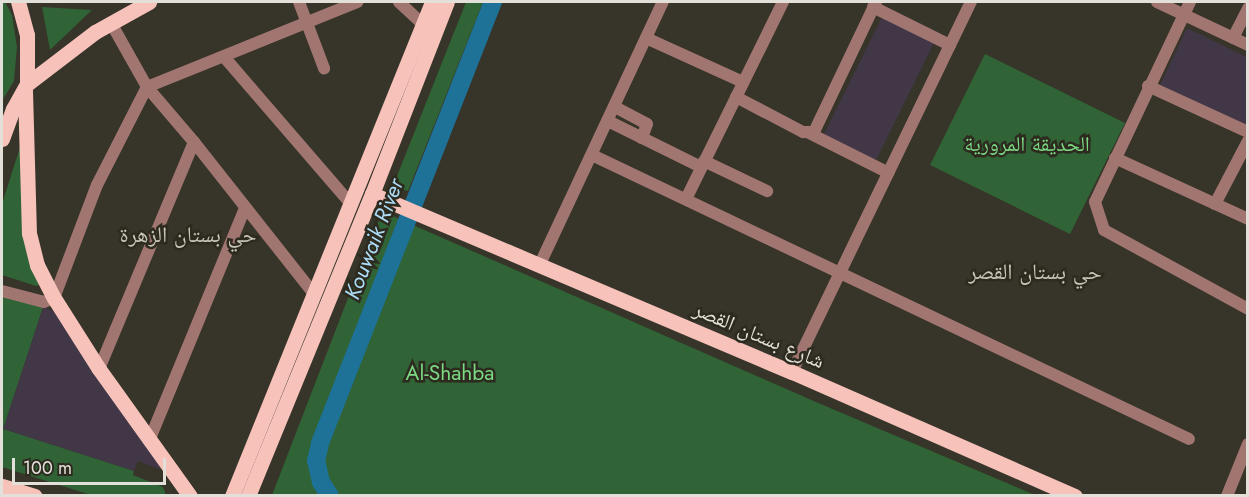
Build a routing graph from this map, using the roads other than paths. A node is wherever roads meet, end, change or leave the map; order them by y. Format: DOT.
graph roads {
  1 [pos="18,2"];
  2 [pos="149,2"];
  3 [pos="299,2"];
  4 [pos="357,2"];
  5 [pos="399,2"];
  6 [pos="432,2"];
  7 [pos="447,2"];
  8 [pos="663,2"];
  9 [pos="783,2"];
  10 [pos="971,2"];
  11 [pos="1157,2"];
  12 [pos="1190,2"];
  13 [pos="875,4"];
  14 [pos="1248,8"];
  15 [pos="1184,14"];
  16 [pos="306,22"];
  17 [pos="111,23"];
  18 [pos="424,25"];
  19 [pos="646,38"];
  20 [pos="1233,38"];
  21 [pos="950,45"];
  22 [pos="1248,45"];
  23 [pos="225,58"];
  24 [pos="324,68"];
  25 [pos="743,82"];
  26 [pos="1148,86"];
  27 [pos="147,87"];
  28 [pos="26,88"];
  29 [pos="736,97"];
  30 [pos="615,107"];
  31 [pos="7,111"];
  32 [pos="608,121"];
  33 [pos="1248,132"];
  34 [pos="809,134"];
  35 [pos="642,138"];
  36 [pos="2,139"];
  37 [pos="1248,141"];
  38 [pos="194,142"];
  39 [pos="592,155"];
  40 [pos="1115,158"];
  41 [pos="703,164"];
  42 [pos="889,173"];
  43 [pos="767,191"];
  44 [pos="372,194"];
  45 [pos="686,199"];
  46 [pos="351,204"];
  47 [pos="1215,204"];
  48 [pos="245,208"];
  49 [pos="1248,219"];
  50 [pos="540,264"];
  51 [pos="841,273"];
  52 [pos="2,291"];
  53 [pos="314,294"];
  54 [pos="54,298"];
  55 [pos="1247,309"];
  56 [pos="99,369"];
  57 [pos="792,372"];
  58 [pos="1189,439"];
  59 [pos="149,441"];
  60 [pos="1248,444"];
  61 [pos="2,486"];
  62 [pos="182,492"];
  63 [pos="34,495"];
  64 [pos="232,495"];
  65 [pos="248,495"];
  66 [pos="1075,495"];
  67 [pos="1227,495"];
  1 -- 28 [label="main road"];
  2 -- 17 [label="main road"];
  3 -- 16 [label="street"];
  4 -- 16 [label="street"];
  5 -- 18 [label="street"];
  6 -- 18 [label="main road"];
  7 -- 44 [label="main road"];
  8 -- 19 [label="street"];
  9 -- 25 [label="street"];
  10 -- 21 [label="street"];
  11 -- 15 [label="street"];
  12 -- 15 [label="street"];
  13 -- 21 [label="street"];
  13 -- 34 [label="street"];
  14 -- 20 [label="street"];
  15 -- 20 [label="street"];
  15 -- 26 [label="street"];
  16 -- 23 [label="street"];
  16 -- 24 [label="street"];
  17 -- 27 [label="street"];
  17 -- 28 [label="main road"];
  18 -- 46 [label="main road"];
  19 -- 25 [label="street"];
  19 -- 30 [label="street"];
  20 -- 22 [label="street"];
  21 -- 42 [label="street"];
  23 -- 27 [label="street"];
  23 -- 46 [label="street"];
  25 -- 29 [label="street"];
  26 -- 33 [label="street"];
  26 -- 40 [label="street"];
  27 -- 38 [label="street"];
  27 -- 54 [label="street"];
  28 -- 31 [label="main road"];
  28 -- 54 [label="main road"];
  29 -- 34 [label="street"];
  29 -- 41 [label="street"];
  30 -- 32 [label="street"];
  30 -- 35 [label="street"];
  31 -- 36 [label="main road"];
  32 -- 35 [label="street"];
  32 -- 39 [label="street"];
  34 -- 42 [label="street"];
  35 -- 41 [label="street"];
  37 -- 47 [label="street"];
  38 -- 48 [label="street"];
  38 -- 56 [label="street"];
  39 -- 45 [label="street"];
  39 -- 50 [label="street"];
  40 -- 47 [label="street"];
  40 -- 55 [label="street"];
  41 -- 43 [label="street"];
  41 -- 45 [label="street"];
  42 -- 51 [label="street"];
  44 -- 50 [label="main road, شارع بستان القصر"];
  44 -- 65 [label="main road"];
  45 -- 51 [label="street"];
  46 -- 53 [label="main road"];
  47 -- 49 [label="street"];
  48 -- 53 [label="street"];
  48 -- 59 [label="street"];
  50 -- 57 [label="main road, شارع بستان القصر"];
  51 -- 57 [label="street"];
  51 -- 58 [label="street"];
  52 -- 54 [label="street"];
  53 -- 64 [label="main road"];
  54 -- 56 [label="main road"];
  56 -- 59 [label="main road"];
  57 -- 66 [label="main road, شارع بستان القصر"];
  59 -- 62 [label="main road"];
  60 -- 67 [label="street"];
  61 -- 63 [label="main road"];
}
